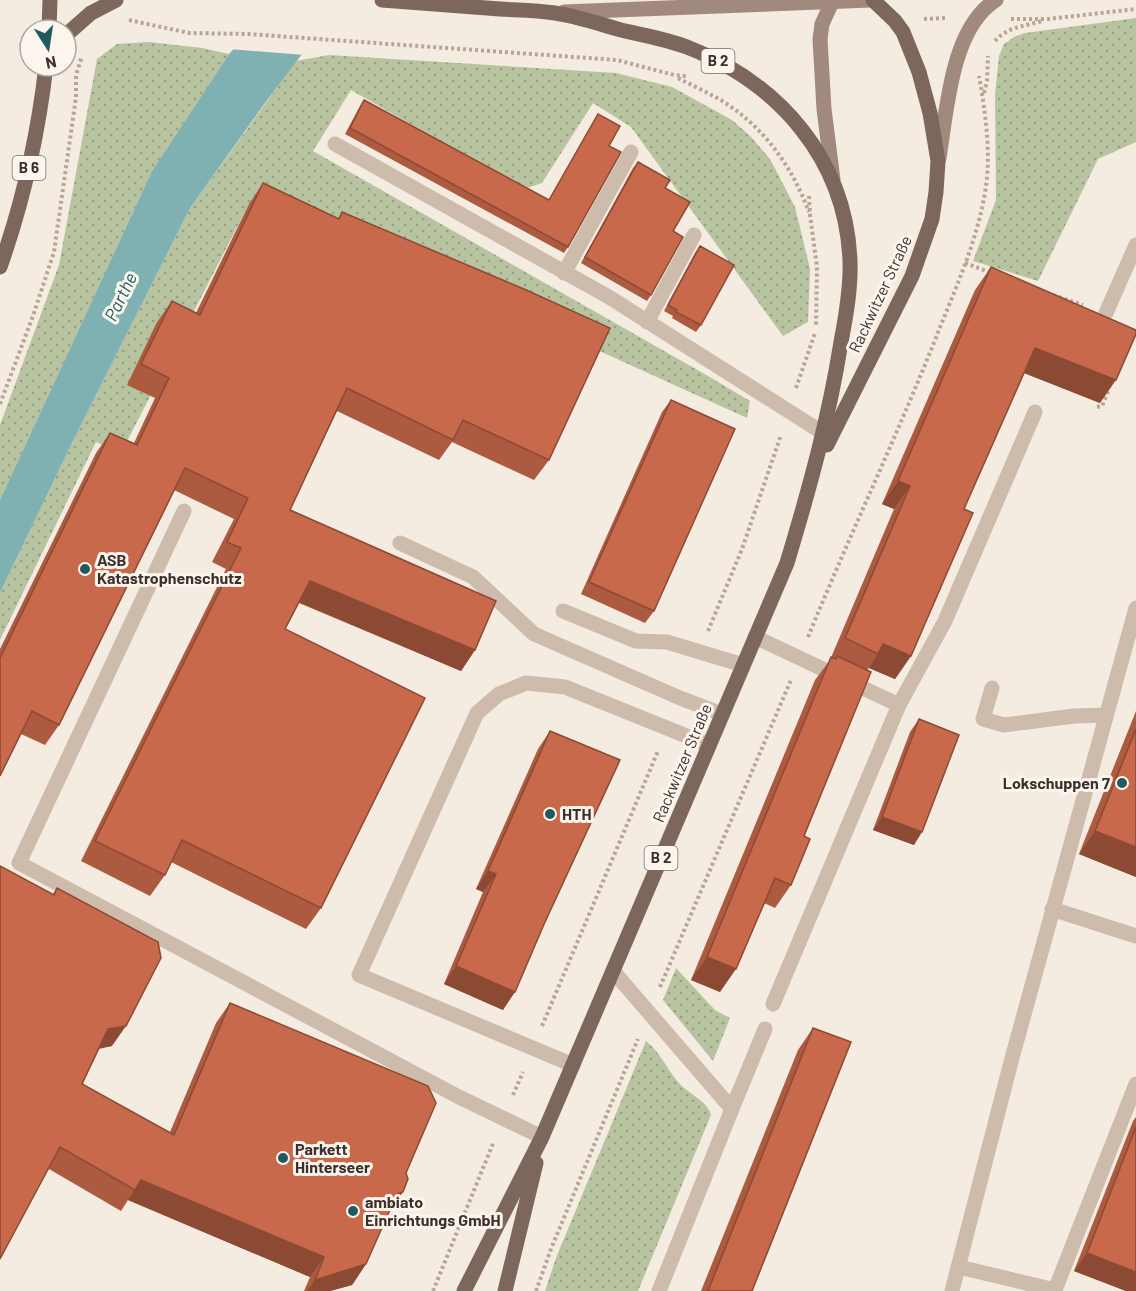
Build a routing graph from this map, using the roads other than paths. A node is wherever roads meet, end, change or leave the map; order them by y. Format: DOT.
graph roads {
  1 [pos="51,0"];
  2 [pos="116,0"];
  3 [pos="382,0"];
  4 [pos="872,0"];
  5 [pos="996,0"];
  6 [pos="832,1"];
  7 [pos="555,13"];
  8 [pos="50,18"];
  9 [pos="78,24"];
  10 [pos="45,78"];
  11 [pos="336,144"];
  12 [pos="631,152"];
  13 [pos="938,161"];
  14 [pos="833,181"];
  15 [pos="694,235"];
  16 [pos="1136,245"];
  17 [pos="0,267"];
  18 [pos="564,273"];
  19 [pos="1106,313"];
  20 [pos="647,322"];
  21 [pos="1035,412"];
  22 [pos="823,433"];
  23 [pos="816,465"];
  24 [pos="184,511"];
  25 [pos="400,543"];
  26 [pos="1136,608"];
  27 [pos="563,611"];
  28 [pos="755,637"];
  29 [pos="743,665"];
  30 [pos="992,688"];
  31 [pos="899,705"];
  32 [pos="722,714"];
  33 [pos="1106,715"];
  34 [pos="709,746"];
  35 [pos="1052,909"];
  36 [pos="1136,936"];
  37 [pos="614,970"];
  38 [pos="773,1004"];
  39 [pos="765,1029"];
  40 [pos="573,1065"];
  41 [pos="1136,1084"];
  42 [pos="732,1109"];
  43 [pos="542,1137"];
  44 [pos="958,1267"];
  45 [pos="464,1291"];
  46 [pos="505,1291"];
  47 [pos="659,1291"];
  48 [pos="952,1291"];
  1 -- 8 [label="main road"];
  2 -- 9 [label="main road"];
  3 -- 7 [label="main road, B 2"];
  4 -- 6 [label="main road"];
  4 -- 13 [label="main road, Rackwitzer Straße / B 2"];
  5 -- 13 [label="main road"];
  6 -- 7 [label="main road"];
  6 -- 14 [label="main road"];
  7 -- 14 [label="main road, Rackwitzer Straße / B 2"];
  10 -- 17 [label="main road, B 6"];
  11 -- 18 [label="lane"];
  12 -- 18 [label="lane"];
  13 -- 23 [label="main road, Rackwitzer Straße / B 2"];
  14 -- 22 [label="main road, Rackwitzer Straße / B 2"];
  15 -- 20 [label="lane"];
  16 -- 19 [label="lane"];
  18 -- 20 [label="lane"];
  20 -- 22 [label="lane"];
  21 -- 31 [label="lane"];
  22 -- 23 [label="main road, Rackwitzer Straße / B 2"];
  23 -- 28 [label="main road, Rackwitzer Straße / B 2"];
  24 -- 43 [label="lane"];
  25 -- 32 [label="lane"];
  26 -- 33 [label="lane"];
  27 -- 29 [label="lane"];
  28 -- 29 [label="main road, Rackwitzer Straße / B 2"];
  28 -- 31 [label="lane"];
  29 -- 32 [label="main road, Rackwitzer Straße / B 2"];
  30 -- 33 [label="lane"];
  31 -- 38 [label="lane"];
  32 -- 34 [label="main road, Rackwitzer Straße / B 2"];
  33 -- 35 [label="lane"];
  34 -- 37 [label="main road, Rackwitzer Straße / B 2"];
  34 -- 40 [label="lane"];
  35 -- 36 [label="lane"];
  35 -- 44 [label="lane"];
  37 -- 40 [label="main road, Rackwitzer Straße / B 2"];
  37 -- 42 [label="lane"];
  39 -- 42 [label="lane"];
  40 -- 43 [label="main road, Rackwitzer Straße / B 2"];
  41 -- 44 [label="lane"];
  42 -- 47 [label="lane"];
  43 -- 45 [label="main road, Rackwitzer Straße / B 2"];
  43 -- 46 [label="main road, Rackwitzer Straße / B 2"];
  44 -- 48 [label="lane"];
}
